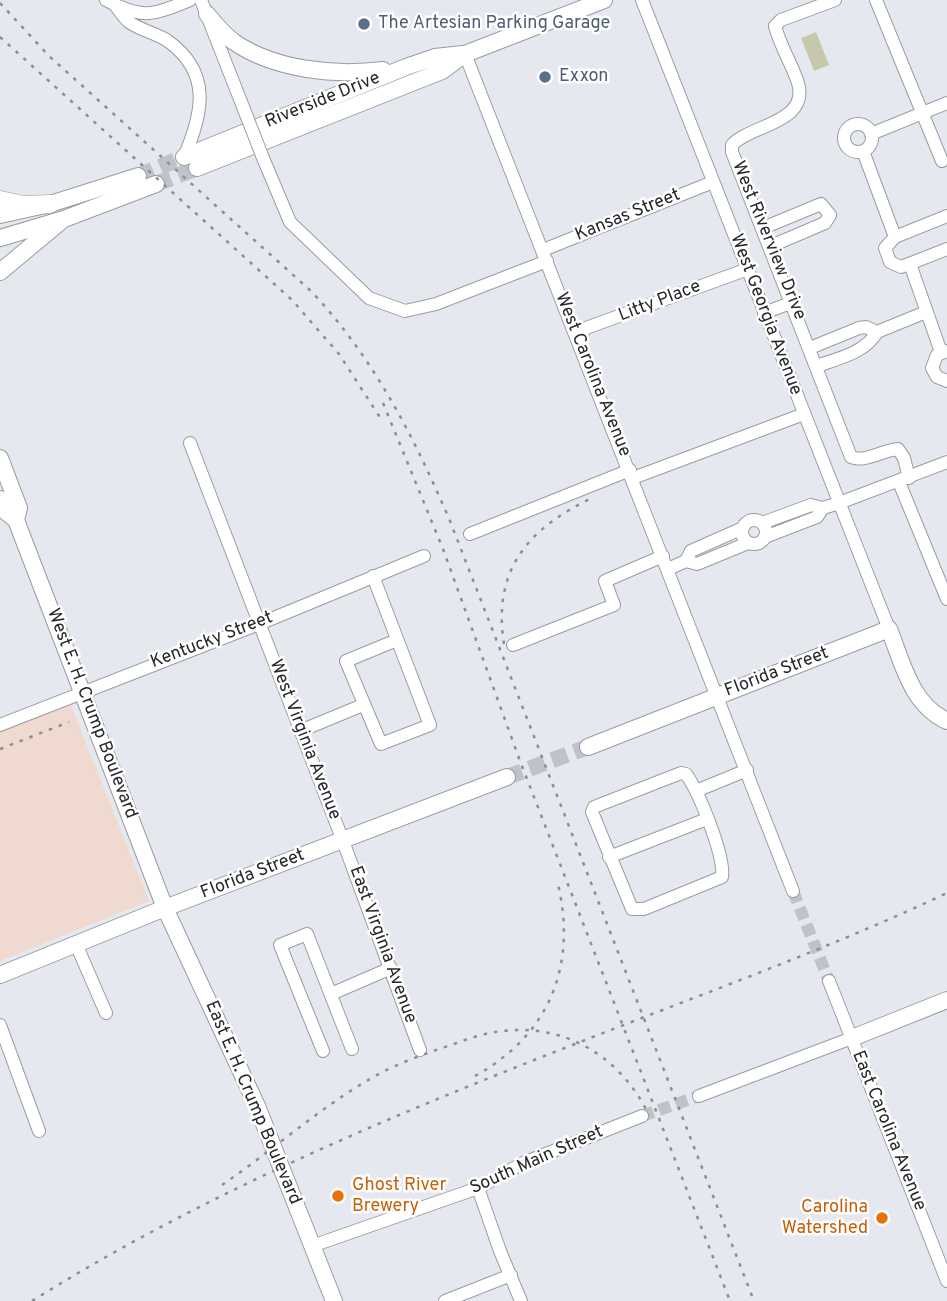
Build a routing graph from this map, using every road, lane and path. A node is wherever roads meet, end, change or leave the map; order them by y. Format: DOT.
graph roads {
  1 [pos="190,0"];
  2 [pos="604,0"];
  3 [pos="642,0"];
  4 [pos="835,0"];
  5 [pos="876,0"];
  6 [pos="111,3"];
  7 [pos="204,7"];
  8 [pos="465,54"];
  9 [pos="406,67"];
  10 [pos="947,103"];
  11 [pos="923,113"];
  12 [pos="871,134"];
  13 [pos="863,151"];
  14 [pos="942,161"];
  15 [pos="191,162"];
  16 [pos="138,176"];
  17 [pos="713,182"];
  18 [pos="156,184"];
  19 [pos="0,200"];
  20 [pos="50,204"];
  21 [pos="0,215"];
  22 [pos="947,216"];
  23 [pos="64,219"];
  24 [pos="763,228"];
  25 [pos="895,237"];
  26 [pos="0,238"];
  27 [pos="771,246"];
  28 [pos="947,249"];
  29 [pos="545,255"];
  30 [pos="910,264"];
  31 [pos="748,269"];
  32 [pos="0,272"];
  33 [pos="793,302"];
  34 [pos="926,312"];
  35 [pos="764,313"];
  36 [pos="877,332"];
  37 [pos="577,341"];
  38 [pos="811,350"];
  39 [pos="944,352"];
  40 [pos="817,366"];
  41 [pos="947,381"];
  42 [pos="804,414"];
  43 [pos="190,443"];
  44 [pos="0,458"];
  45 [pos="947,462"];
  46 [pos="631,474"];
  47 [pos="904,480"];
  48 [pos="0,499"];
  49 [pos="839,503"];
  50 [pos="823,508"];
  51 [pos="16,520"];
  52 [pos="762,523"];
  53 [pos="743,528"];
  54 [pos="471,534"];
  55 [pos="765,537"];
  56 [pos="748,543"];
  57 [pos="424,556"];
  58 [pos="685,561"];
  59 [pos="666,563"];
  60 [pos="941,567"];
  61 [pos="373,576"];
  62 [pos="947,599"];
  63 [pos="259,624"];
  64 [pos="889,629"];
  65 [pos="397,640"];
  66 [pos="513,645"];
  67 [pos="83,691"];
  68 [pos="718,696"];
  69 [pos="363,705"];
  70 [pos="947,721"];
  71 [pos="0,725"];
  72 [pos="300,731"];
  73 [pos="587,747"];
  74 [pos="747,770"];
  75 [pos="507,777"];
  76 [pos="696,791"];
  77 [pos="707,819"];
  78 [pos="343,841"];
  79 [pos="609,857"];
  80 [pos="793,891"];
  81 [pos="165,908"];
  82 [pos="76,944"];
  83 [pos="391,968"];
  84 [pos="0,975"];
  85 [pos="829,981"];
  86 [pos="331,994"];
  87 [pos="946,1004"];
  88 [pos="106,1013"];
  89 [pos="0,1025"];
  90 [pos="852,1038"];
  91 [pos="2,1040"];
  92 [pos="352,1049"];
  93 [pos="420,1050"];
  94 [pos="323,1051"];
  95 [pos="699,1096"];
  96 [pos="642,1116"];
  97 [pos="39,1131"];
  98 [pos="478,1188"];
  99 [pos="312,1246"];
  100 [pos="511,1275"];
  101 [pos="947,1282"];
  102 [pos="334,1301"];
  103 [pos="445,1301"];
  104 [pos="521,1301"];
  1 -- 6 [label="street"];
  2 -- 8 [label="main road, Riverside Drive"];
  3 -- 17 [label="street, West Georgia Avenue"];
  4 -- 24 [label="street, West Riverview Drive"];
  5 -- 11 [label="street"];
  6 -- 15 [label="street"];
  7 -- 9 [label="main road"];
  7 -- 29 [label="street, Kansas Street, bridge"];
  8 -- 9 [label="main road, Riverside Drive"];
  8 -- 15 [label="main road, Riverside Drive"];
  8 -- 29 [label="street, West Carolina Avenue"];
  9 -- 15 [label="main road, Riverside Drive"];
  10 -- 11 [label="street"];
  11 -- 12 [label="street"];
  11 -- 14 [label="street"];
  12 -- 13 [label="street"];
  12 -- 13 [label="street"];
  13 -- 25 [label="street"];
  16 -- 20 [label="main road"];
  17 -- 29 [label="street, Kansas Street"];
  17 -- 31 [label="street, West Georgia Avenue"];
  18 -- 23 [label="main road"];
  19 -- 20 [label="highway"];
  20 -- 21 [label="main road"];
  22 -- 25 [label="street"];
  23 -- 26 [label="main road"];
  23 -- 32 [label="main road"];
  24 -- 27 [label="street, West Riverview Drive"];
  24 -- 27 [label="street"];
  25 -- 30 [label="street"];
  27 -- 33 [label="street, West Riverview Drive"];
  28 -- 30 [label="street"];
  29 -- 37 [label="street, West Carolina Avenue"];
  30 -- 34 [label="street"];
  31 -- 35 [label="street, West Georgia Avenue"];
  31 -- 37 [label="street, Litty Place"];
  33 -- 35 [label="street"];
  33 -- 38 [label="street, West Riverview Drive"];
  34 -- 36 [label="street"];
  34 -- 39 [label="street"];
  35 -- 42 [label="street, West Georgia Avenue"];
  36 -- 38 [label="street"];
  36 -- 40 [label="street"];
  37 -- 46 [label="street, West Carolina Avenue"];
  38 -- 40 [label="street, West Riverview Drive"];
  39 -- 41 [label="street"];
  40 -- 47 [label="street, West Riverview Drive"];
  42 -- 46 [label="street"];
  42 -- 49 [label="street, West Georgia Avenue"];
  43 -- 63 [label="street, West Virginia Avenue"];
  44 -- 51 [label="main road, West E. H. Crump Boulevard"];
  45 -- 47 [label="street"];
  46 -- 54 [label="street"];
  46 -- 59 [label="street, West Carolina Avenue"];
  47 -- 49 [label="street"];
  47 -- 60 [label="street"];
  48 -- 51 [label="main road, West E. H. Crump Boulevard"];
  49 -- 50 [label="street"];
  49 -- 64 [label="street, West Georgia Avenue"];
  50 -- 52 [label="street"];
  50 -- 55 [label="street"];
  51 -- 67 [label="main road, West E. H. Crump Boulevard"];
  52 -- 53 [label="street"];
  52 -- 55 [label="street"];
  53 -- 56 [label="street"];
  53 -- 58 [label="street"];
  55 -- 56 [label="street"];
  56 -- 58 [label="street"];
  57 -- 61 [label="street, Kentucky Street"];
  58 -- 59 [label="street"];
  59 -- 66 [label="street"];
  59 -- 68 [label="street, West Carolina Avenue"];
  60 -- 62 [label="street"];
  61 -- 63 [label="street, Kentucky Street"];
  61 -- 65 [label="street"];
  63 -- 67 [label="street, Kentucky Street"];
  63 -- 72 [label="street, West Virginia Avenue"];
  64 -- 68 [label="main road, Florida Street"];
  64 -- 70 [label="main road"];
  65 -- 69 [label="street"];
  65 -- 69 [label="street"];
  67 -- 71 [label="street, Kentucky Street"];
  67 -- 81 [label="main road, West E. H. Crump Boulevard"];
  68 -- 73 [label="main road, Florida Street"];
  68 -- 74 [label="street"];
  69 -- 72 [label="street"];
  72 -- 78 [label="street, West Virginia Avenue"];
  74 -- 76 [label="street"];
  74 -- 80 [label="street"];
  75 -- 78 [label="main road, Florida Street"];
  76 -- 77 [label="street"];
  76 -- 79 [label="street"];
  77 -- 79 [label="street"];
  77 -- 79 [label="street"];
  78 -- 81 [label="main road, Florida Street"];
  78 -- 83 [label="street, East Virginia Avenue"];
  81 -- 82 [label="main road, Florida Street"];
  81 -- 99 [label="main road, East E. H. Crump Boulevard"];
  82 -- 84 [label="main road, Florida Street"];
  82 -- 88 [label="street"];
  83 -- 86 [label="street"];
  83 -- 93 [label="street, East Virginia Avenue"];
  85 -- 90 [label="street, East Carolina Avenue"];
  86 -- 92 [label="street"];
  86 -- 94 [label="street"];
  87 -- 90 [label="main road"];
  89 -- 91 [label="street"];
  90 -- 95 [label="street"];
  90 -- 101 [label="street, East Carolina Avenue"];
  91 -- 97 [label="street"];
  96 -- 98 [label="street, South Main Street"];
  98 -- 99 [label="street, South Main Street"];
  98 -- 100 [label="street"];
  99 -- 102 [label="main road, East E. H. Crump Boulevard"];
  100 -- 103 [label="street"];
  100 -- 104 [label="street"];
}
